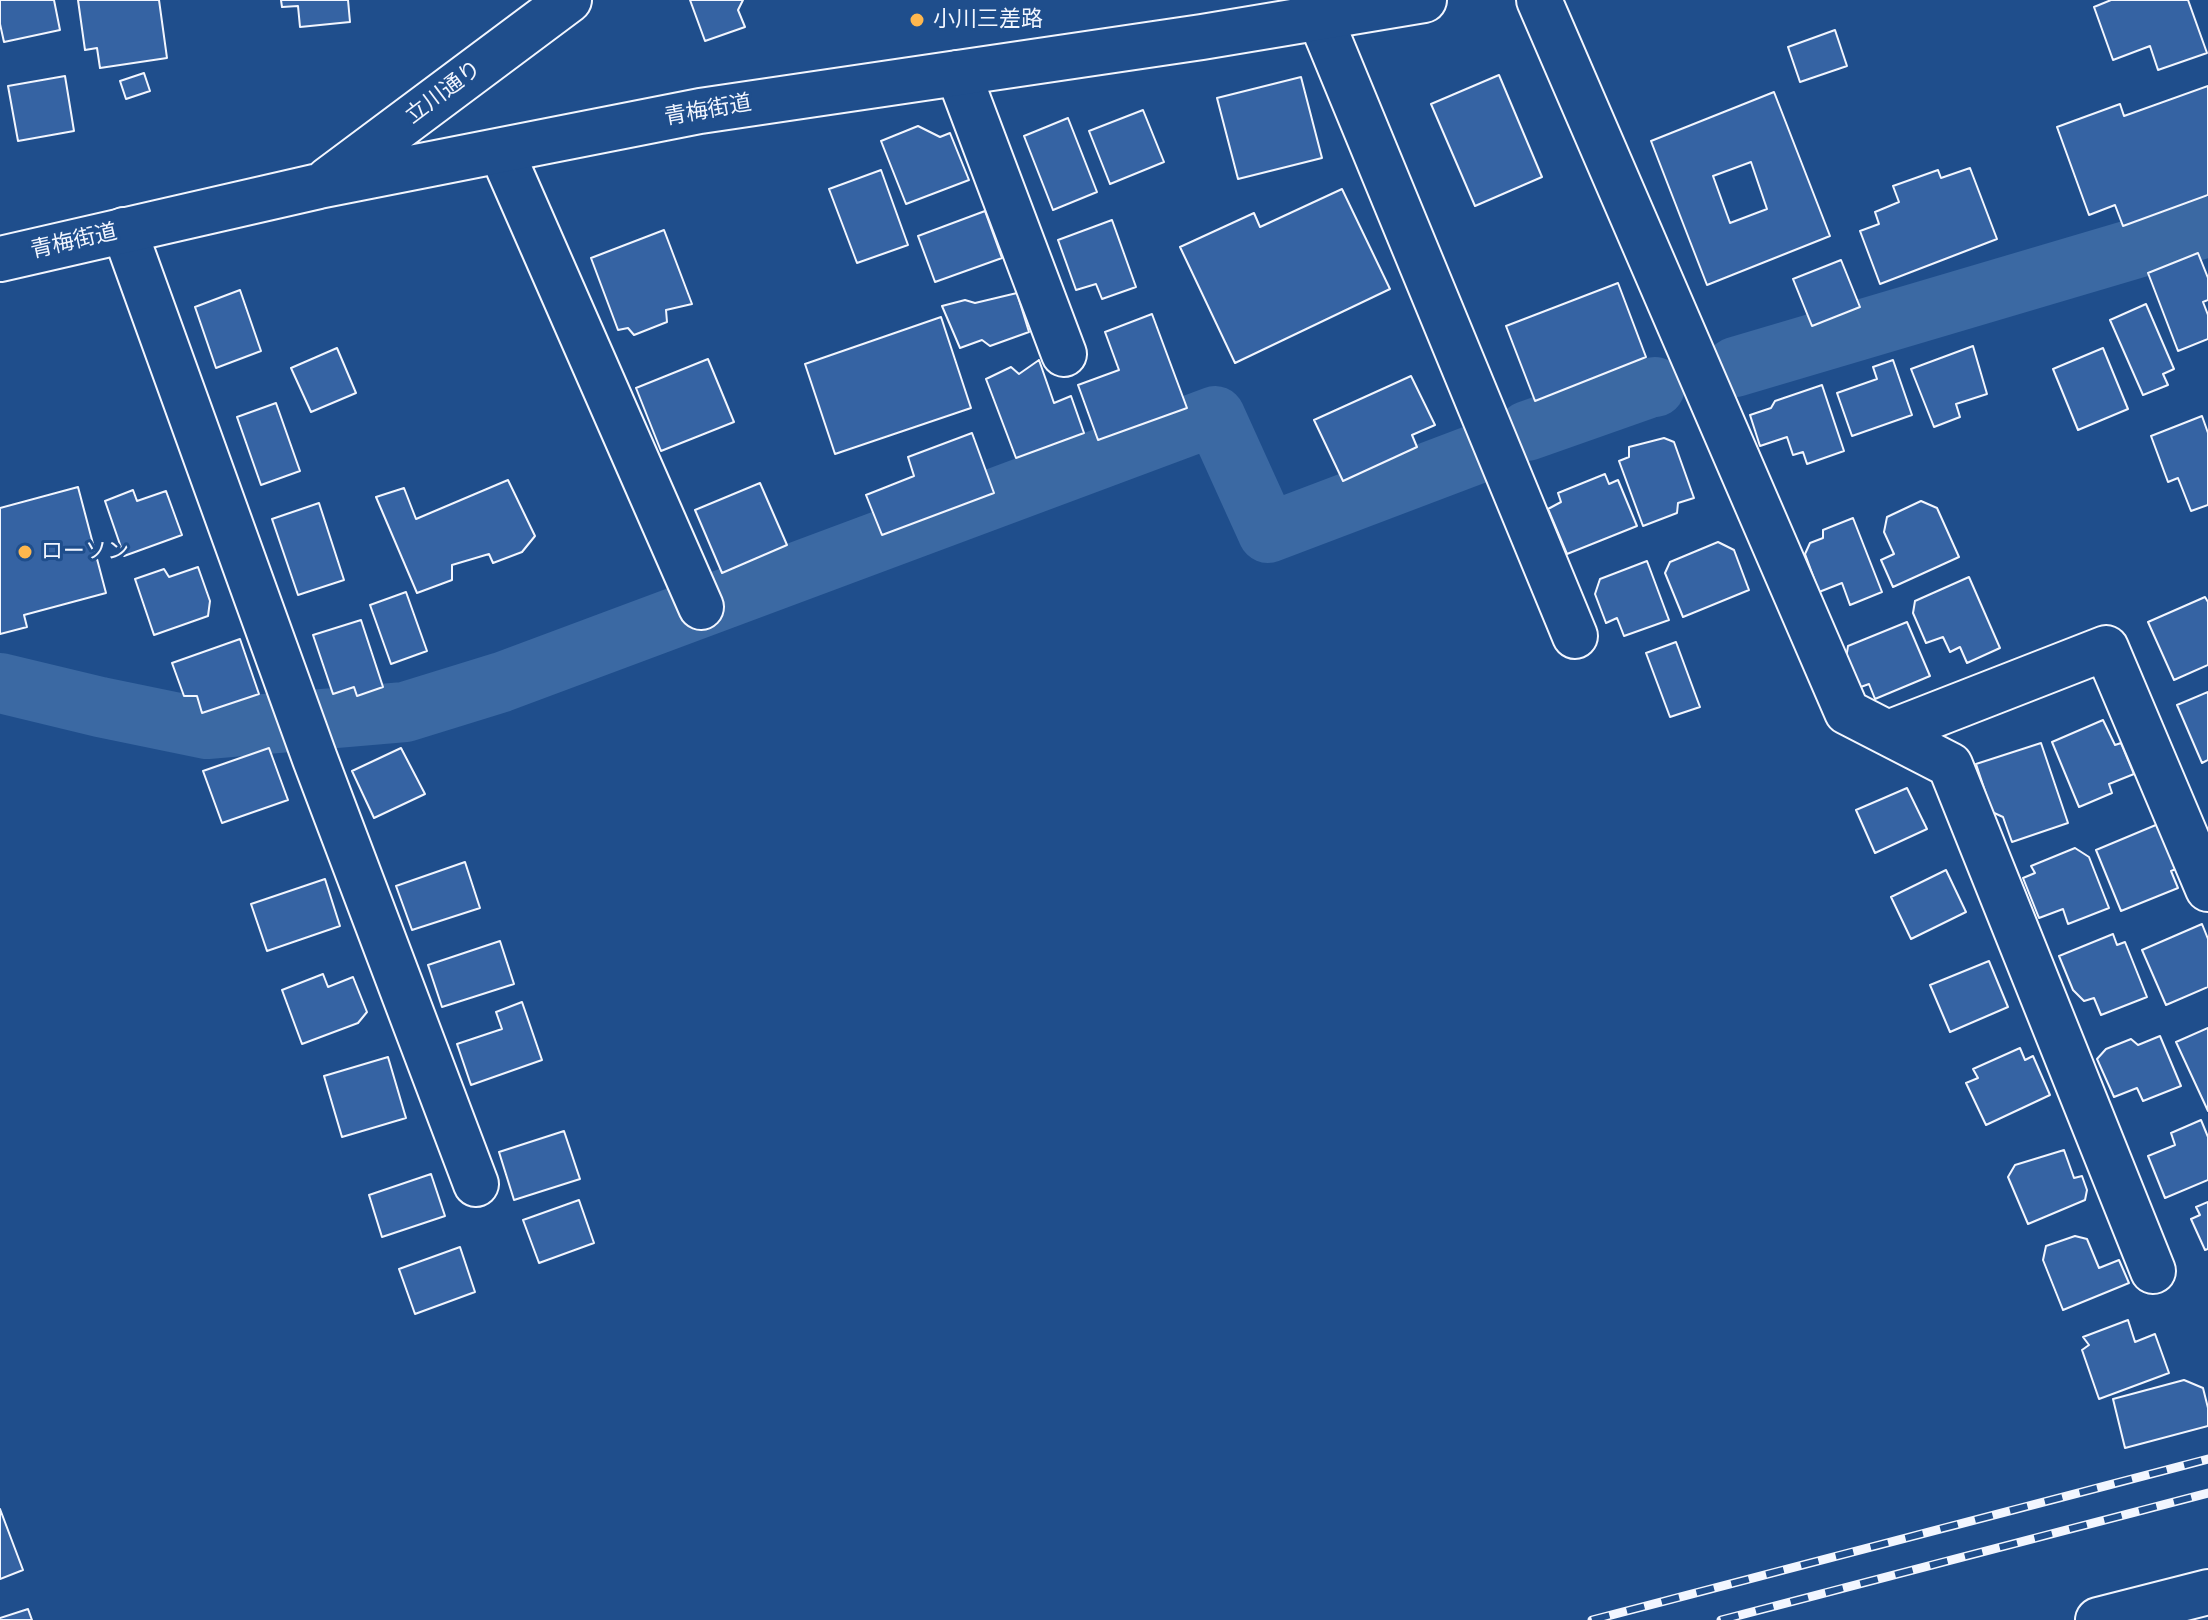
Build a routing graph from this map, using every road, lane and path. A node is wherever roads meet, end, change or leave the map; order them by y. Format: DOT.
graph roads {
  1 [pos="569,0"];
  2 [pos="1424,0"];
  3 [pos="1539,0"];
  4 [pos="1320,18"];
  5 [pos="958,73"];
  6 [pos="501,151"];
  7 [pos="319,186"];
  8 [pos="124,230"];
  9 [pos="0,259"];
  10 [pos="1064,354"];
  11 [pos="701,607"];
  12 [pos="1575,636"];
  13 [pos="1888,733"];
  14 [pos="2208,889"];
  15 [pos="476,1184"];
  16 [pos="2153,1271"];
  17 [pos="2208,1592"];
  18 [pos="2098,1620"];
  1 -- 7 [label="street, 立川通り"];
  2 -- 4 [label="street, 青梅街道"];
  3 -- 13 [label="street"];
  4 -- 5 [label="street, 青梅街道"];
  4 -- 12 [label="street"];
  5 -- 6 [label="street, 青梅街道"];
  5 -- 10 [label="street"];
  6 -- 7 [label="street, 青梅街道"];
  6 -- 11 [label="street"];
  7 -- 8 [label="street, 青梅街道"];
  8 -- 9 [label="street, 青梅街道"];
  8 -- 15 [label="street"];
  13 -- 14 [label="street"];
  13 -- 16 [label="street"];
  17 -- 18 [label="street"];
}
